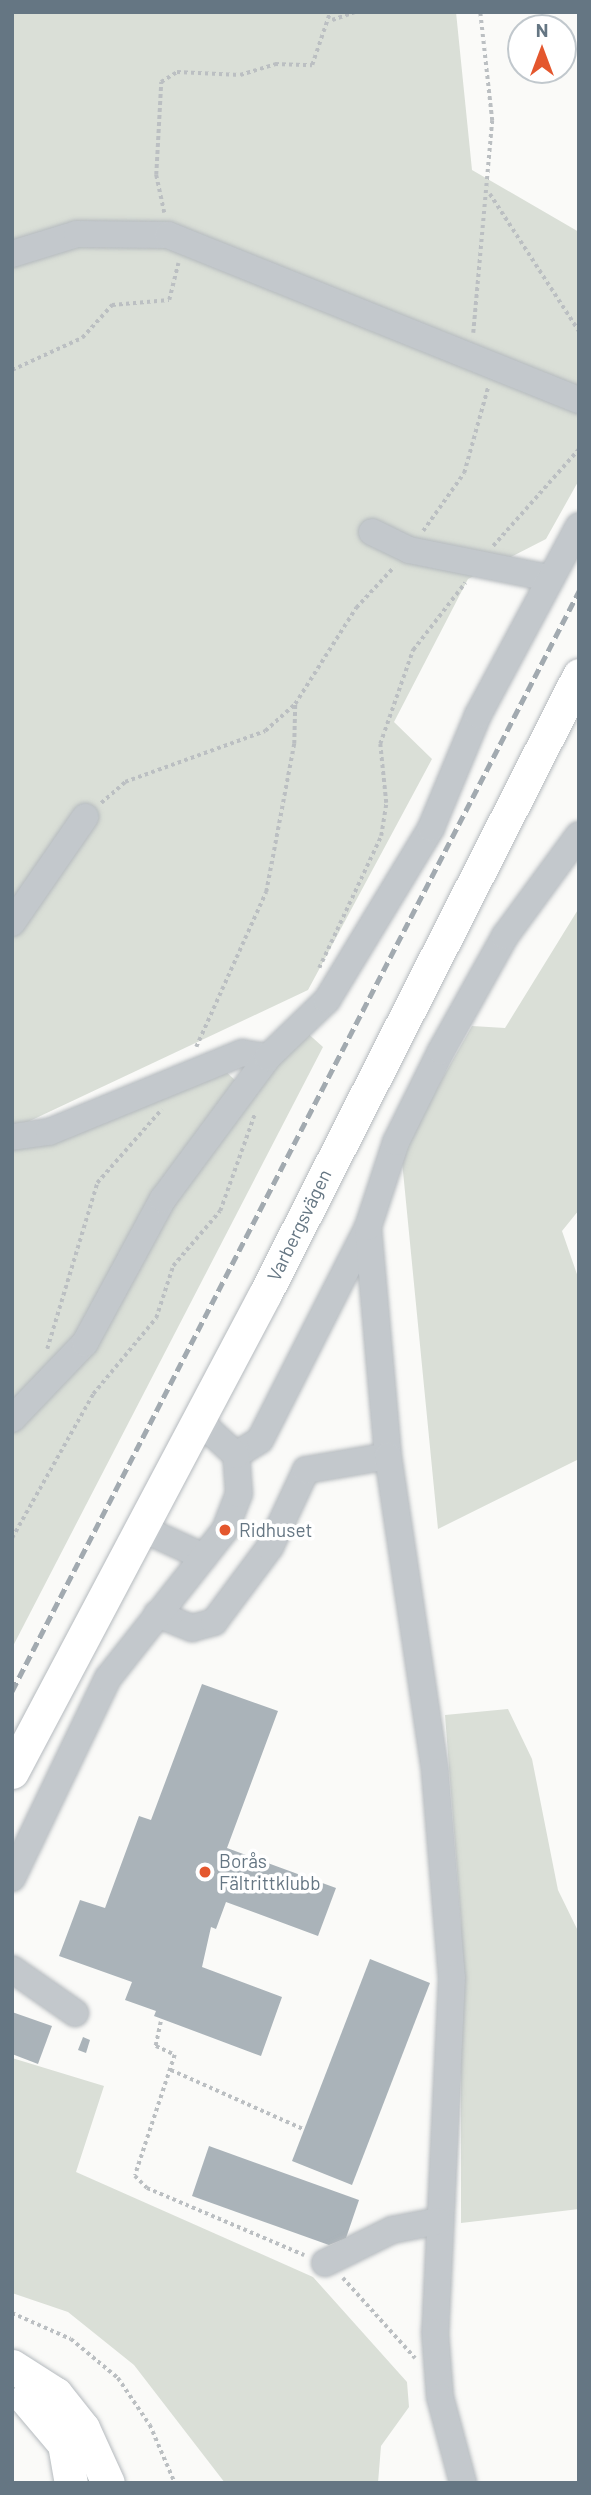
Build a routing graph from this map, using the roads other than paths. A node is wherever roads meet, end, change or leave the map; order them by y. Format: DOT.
graph roads {
  1 [pos="12,254"];
  2 [pos="579,400"];
  3 [pos="579,526"];
  4 [pos="372,533"];
  5 [pos="550,578"];
  6 [pos="579,675"];
  7 [pos="85,817"];
  8 [pos="579,835"];
  9 [pos="12,923"];
  10 [pos="262,1066"];
  11 [pos="12,1137"];
  12 [pos="368,1227"];
  13 [pos="12,1419"];
  14 [pos="199,1421"];
  15 [pos="236,1455"];
  16 [pos="388,1456"];
  17 [pos="141,1528"];
  18 [pos="204,1557"];
  19 [pos="157,1614"];
  20 [pos="12,1772"];
  21 [pos="12,1878"];
  22 [pos="12,1969"];
  23 [pos="75,2013"];
  24 [pos="438,2221"];
  25 [pos="325,2263"];
  26 [pos="12,2366"];
  27 [pos="12,2390"];
  28 [pos="71,2483"];
  29 [pos="108,2483"];
  30 [pos="463,2483"];
  1 -- 2 [label="street"];
  3 -- 5 [label="street"];
  4 -- 5 [label="street"];
  5 -- 10 [label="street"];
  6 -- 14 [label="main road, Varbergsvägen"];
  7 -- 9 [label="street"];
  8 -- 12 [label="street"];
  10 -- 11 [label="street"];
  10 -- 13 [label="street"];
  12 -- 15 [label="street"];
  12 -- 16 [label="street"];
  14 -- 15 [label="street"];
  14 -- 17 [label="main road, Varbergsvägen"];
  15 -- 18 [label="street"];
  16 -- 19 [label="street"];
  16 -- 24 [label="street"];
  17 -- 18 [label="street"];
  17 -- 20 [label="main road, Varbergsvägen"];
  18 -- 19 [label="street"];
  19 -- 21 [label="street"];
  22 -- 23 [label="street"];
  24 -- 25 [label="street"];
  24 -- 30 [label="street"];
  26 -- 29 [label="main road"];
  27 -- 28 [label="main road"];
}
